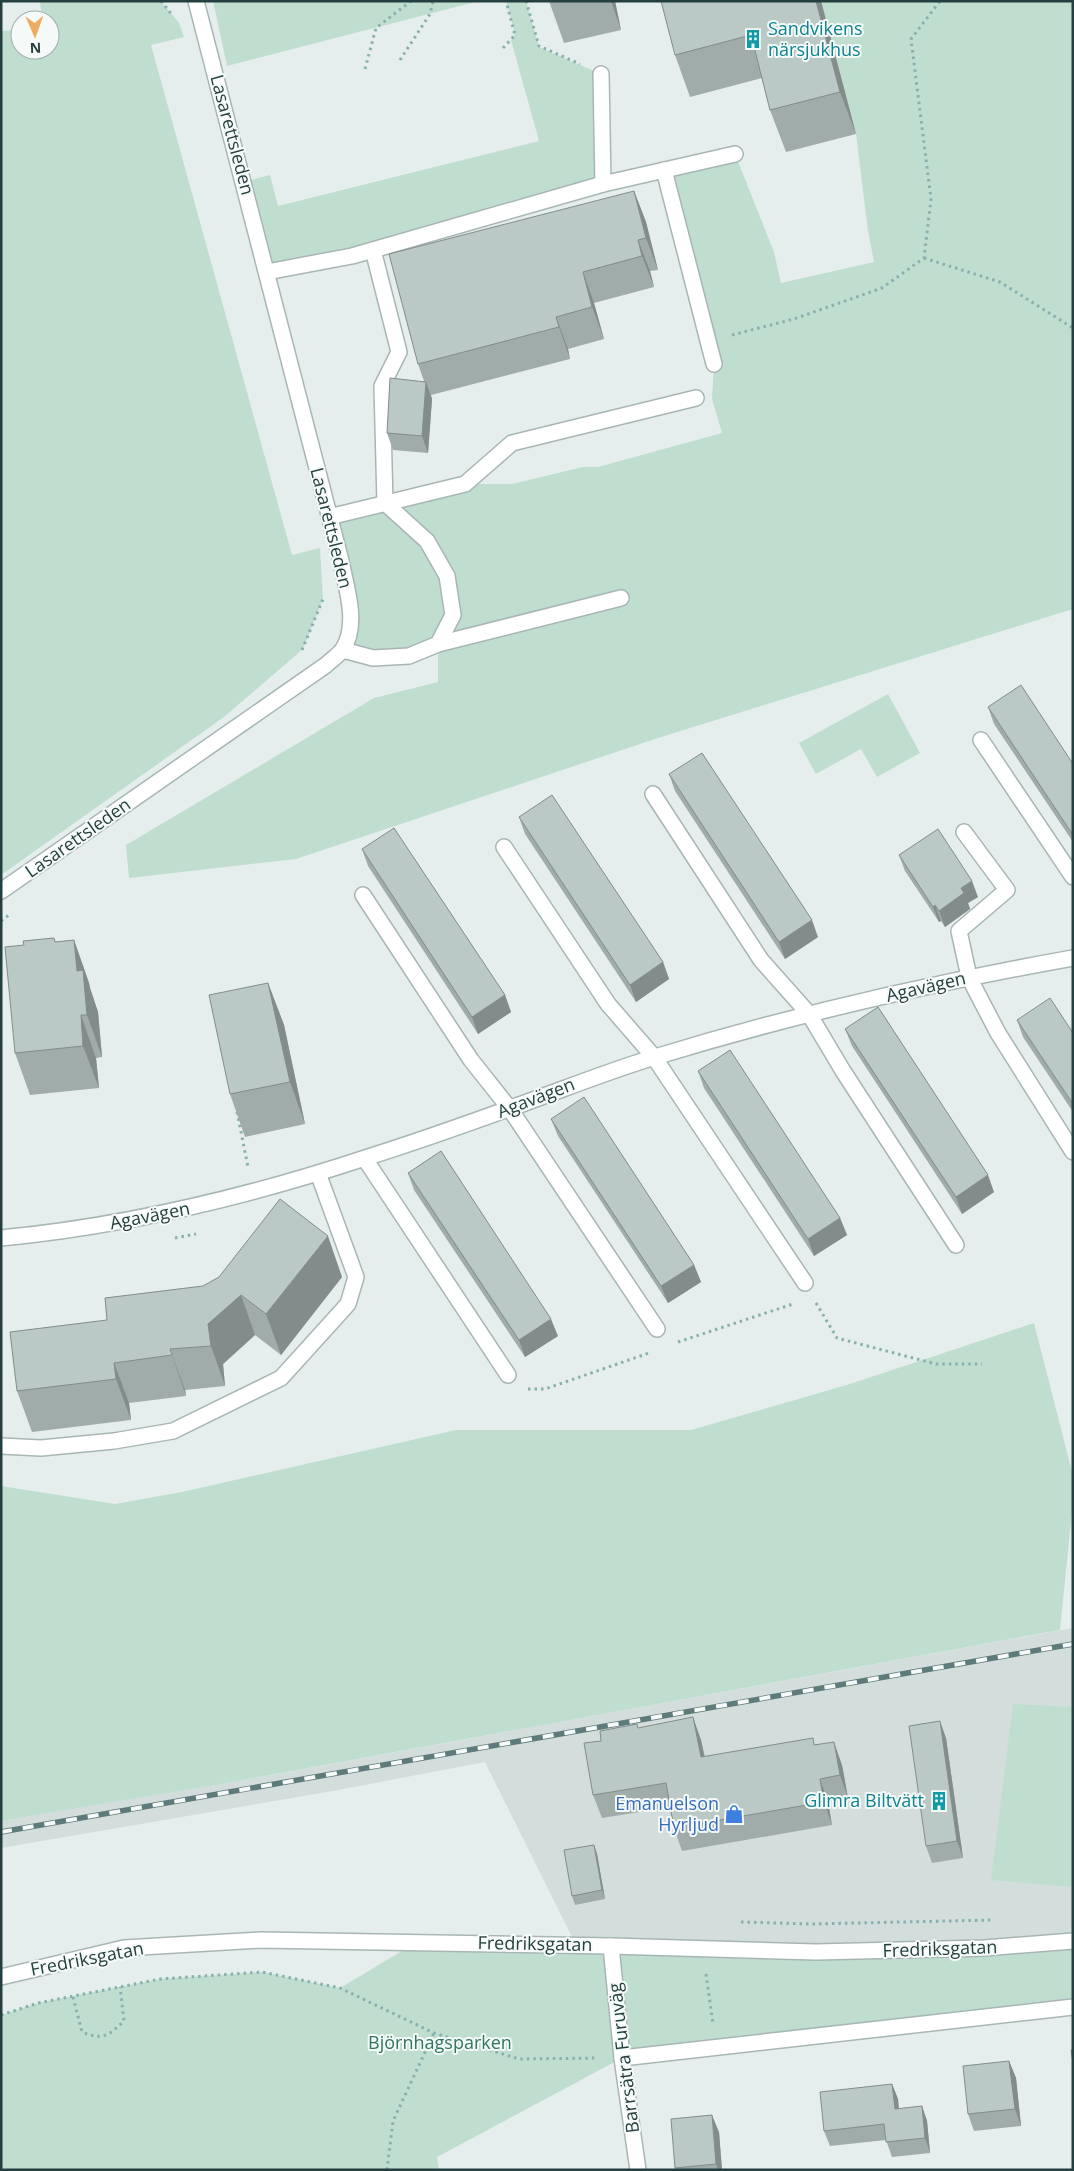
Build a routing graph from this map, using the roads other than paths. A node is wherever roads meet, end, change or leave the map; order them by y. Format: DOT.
graph roads {
  1 [pos="196,1"];
  2 [pos="601,74"];
  3 [pos="735,154"];
  4 [pos="664,170"];
  5 [pos="603,184"];
  6 [pos="373,250"];
  7 [pos="267,272"];
  8 [pos="714,364"];
  9 [pos="696,398"];
  10 [pos="385,504"];
  11 [pos="329,517"];
  12 [pos="621,598"];
  13 [pos="438,644"];
  14 [pos="342,650"];
  15 [pos="981,740"];
  16 [pos="653,794"];
  17 [pos="964,832"];
  18 [pos="504,847"];
  19 [pos="1073,878"];
  20 [pos="1,891"];
  21 [pos="362,895"];
  22 [pos="1073,958"];
  23 [pos="969,977"];
  24 [pos="809,1014"];
  25 [pos="654,1057"];
  26 [pos="510,1109"];
  27 [pos="1073,1152"];
  28 [pos="365,1158"];
  29 [pos="318,1173"];
  30 [pos="1,1238"];
  31 [pos="956,1245"];
  32 [pos="805,1283"];
  33 [pos="657,1330"];
  34 [pos="508,1375"];
  35 [pos="1,1446"];
  36 [pos="1073,1941"];
  37 [pos="611,1946"];
  38 [pos="1,1977"];
  39 [pos="1073,2008"];
  40 [pos="622,2058"];
  41 [pos="638,2170"];
  1 -- 7 [label="street, Lasarettsleden"];
  2 -- 5 [label="street"];
  3 -- 4 [label="street"];
  4 -- 5 [label="street"];
  4 -- 8 [label="street"];
  5 -- 6 [label="street"];
  6 -- 7 [label="street"];
  6 -- 10 [label="street"];
  7 -- 11 [label="street, Lasarettsleden"];
  9 -- 10 [label="street"];
  10 -- 11 [label="street"];
  10 -- 13 [label="street"];
  11 -- 14 [label="street, Lasarettsleden"];
  12 -- 13 [label="street"];
  13 -- 14 [label="street"];
  14 -- 20 [label="street, Lasarettsleden"];
  15 -- 19 [label="street"];
  16 -- 24 [label="street"];
  17 -- 23 [label="street"];
  18 -- 25 [label="street"];
  21 -- 26 [label="street"];
  22 -- 23 [label="street, Agavägen"];
  23 -- 24 [label="street, Agavägen"];
  23 -- 27 [label="street"];
  24 -- 25 [label="street, Agavägen"];
  24 -- 31 [label="street"];
  25 -- 26 [label="street, Agavägen"];
  25 -- 32 [label="street"];
  26 -- 28 [label="street, Agavägen"];
  26 -- 33 [label="street"];
  28 -- 29 [label="street, Agavägen"];
  28 -- 34 [label="street"];
  29 -- 30 [label="street, Agavägen"];
  29 -- 35 [label="street"];
  36 -- 37 [label="street, Fredriksgatan"];
  37 -- 38 [label="street, Fredriksgatan"];
  37 -- 40 [label="street, Barrsätra Furuväg"];
  39 -- 40 [label="street"];
  40 -- 41 [label="street, Barrsätra Furuväg"];
}
